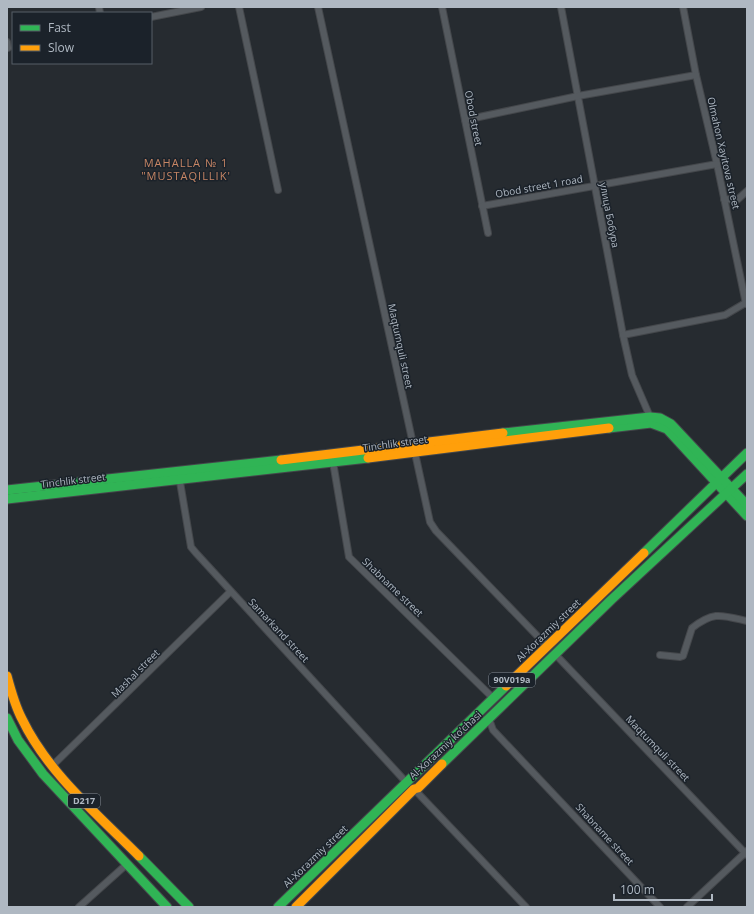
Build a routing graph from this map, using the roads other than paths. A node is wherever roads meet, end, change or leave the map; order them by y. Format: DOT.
graph roads {
  1 [pos="198,7"];
  2 [pos="239,7"];
  3 [pos="318,7"];
  4 [pos="442,7"];
  5 [pos="561,7"];
  6 [pos="683,7"];
  7 [pos="152,17"];
  8 [pos="696,76"];
  9 [pos="578,96"];
  10 [pos="465,120"];
  11 [pos="717,164"];
  12 [pos="594,186"];
  13 [pos="278,190"];
  14 [pos="747,191"];
  15 [pos="724,200"];
  16 [pos="482,206"];
  17 [pos="488,233"];
  18 [pos="746,303"];
  19 [pos="623,335"];
  20 [pos="651,420"];
  21 [pos="413,447"];
  22 [pos="747,453"];
  23 [pos="333,462"];
  24 [pos="747,474"];
  25 [pos="179,475"];
  26 [pos="719,480"];
  27 [pos="7,490"];
  28 [pos="730,491"];
  29 [pos="7,499"];
  30 [pos="747,505"];
  31 [pos="747,516"];
  32 [pos="230,592"];
  33 [pos="747,621"];
  34 [pos="547,646"];
  35 [pos="555,654"];
  36 [pos="660,655"];
  37 [pos="7,676"];
  38 [pos="493,698"];
  39 [pos="7,718"];
  40 [pos="489,719"];
  41 [pos="52,766"];
  42 [pos="406,782"];
  43 [pos="414,789"];
  44 [pos="80,796"];
  45 [pos="70,804"];
  46 [pos="746,853"];
  47 [pos="127,864"];
  48 [pos="79,907"];
  49 [pos="167,907"];
  50 [pos="189,907"];
  51 [pos="278,907"];
  52 [pos="296,907"];
  53 [pos="526,907"];
  54 [pos="660,907"];
  55 [pos="687,907"];
  1 -- 7 [label="street"];
  2 -- 13 [label="street"];
  3 -- 21 [label="street, Maqtumquli street"];
  4 -- 10 [label="street, Obod street"];
  5 -- 9 [label="street, улица Бобура"];
  6 -- 8 [label="street, Olmahon Xayitova street"];
  8 -- 9 [label="street"];
  8 -- 11 [label="street, Olmahon Xayitova street"];
  9 -- 10 [label="street"];
  9 -- 12 [label="street, улица Бобура"];
  10 -- 16 [label="street, Obod street"];
  11 -- 12 [label="street, Obod street 1 road"];
  11 -- 15 [label="street, Olmahon Xayitova street"];
  12 -- 16 [label="street, Obod street 1 road"];
  12 -- 19 [label="street, улица Бобура"];
  14 -- 15 [label="street"];
  15 -- 18 [label="street, Olmahon Xayitova street"];
  16 -- 17 [label="street, Obod street"];
  18 -- 19 [label="street"];
  19 -- 20 [label="street, улица Бобура"];
  20 -- 21 [label="main road, Tinchlik street"];
  20 -- 26 [label="main road, Tinchlik street"];
  21 -- 23 [label="main road, Tinchlik street"];
  21 -- 25 [label="main road, Tinchlik street"];
  21 -- 34 [label="street, Maqtumquli street"];
  22 -- 26 [label="main road, Al-Xorazmiy street / 90V019a"];
  23 -- 25 [label="main road, Tinchlik street"];
  23 -- 38 [label="street, Shabname street"];
  24 -- 28 [label="main road, 90V019a"];
  25 -- 27 [label="main road"];
  25 -- 29 [label="main road, Tinchlik street"];
  25 -- 32 [label="street, Samarkand street"];
  26 -- 28 [label="main road, Tinchlik street"];
  26 -- 34 [label="main road, Al-Xorazmiy street / 90V019a"];
  28 -- 30 [label="main road, Tinchlik street"];
  28 -- 31 [label="main road, Tinchlik street"];
  28 -- 35 [label="main road, Al-Xorazmiy ko’chasi / 90V019a"];
  32 -- 41 [label="street, Mashal street"];
  32 -- 42 [label="street, Samarkand street"];
  33 -- 36 [label="street"];
  34 -- 38 [label="main road, Al-Xorazmiy street / 90V019a"];
  35 -- 40 [label="main road, Al-Xorazmiy ko’chasi / 90V019a"];
  35 -- 46 [label="street, Maqtumquli street"];
  37 -- 41 [label="main road, D217"];
  38 -- 42 [label="main road, Al-Xorazmiy street / 90V019a"];
  39 -- 45 [label="main road, D217"];
  40 -- 43 [label="main road, Al-Xorazmiy ko’chasi / 90V019a"];
  40 -- 54 [label="street, Shabname street"];
  41 -- 44 [label="main road, D217"];
  42 -- 51 [label="main road, Al-Xorazmiy street / 90V019a"];
  43 -- 52 [label="main road, Al-Xorazmiy ko’chasi / 90V019a"];
  43 -- 53 [label="street"];
  44 -- 45 [label="main road"];
  44 -- 50 [label="main road, D217"];
  45 -- 47 [label="main road, D217"];
  46 -- 55 [label="street"];
  47 -- 48 [label="street"];
  47 -- 49 [label="main road, D217"];
}
